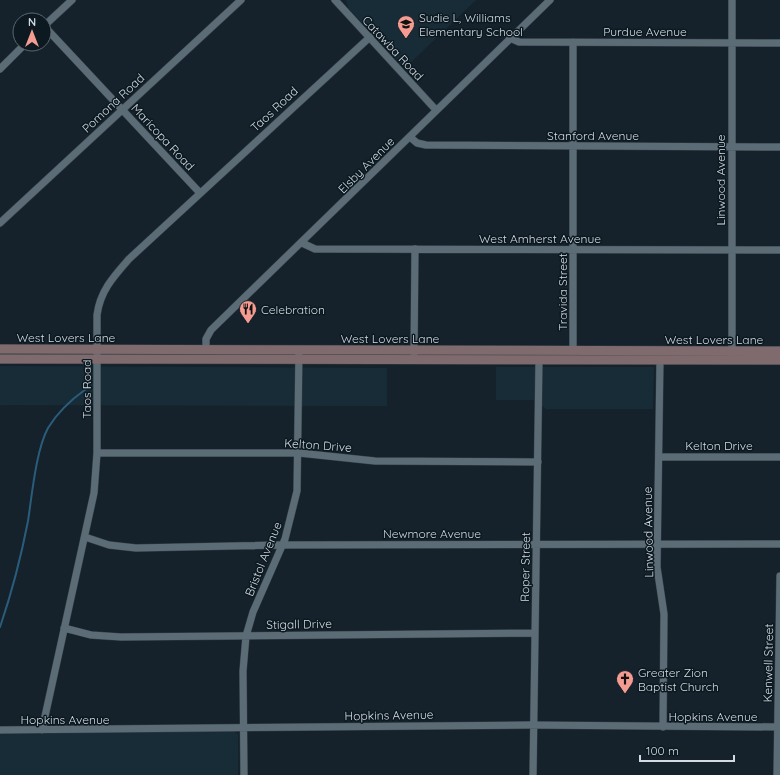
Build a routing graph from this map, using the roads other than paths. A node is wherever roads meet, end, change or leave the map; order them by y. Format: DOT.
graph roads {
  1 [pos="72,0"];
  2 [pos="242,0"];
  3 [pos="335,0"];
  4 [pos="342,0"];
  5 [pos="550,0"];
  6 [pos="732,0"];
  7 [pos="350,17"];
  8 [pos="52,19"];
  9 [pos="52,35"];
  10 [pos="370,37"];
  11 [pos="510,38"];
  12 [pos="572,42"];
  13 [pos="731,43"];
  14 [pos="780,43"];
  15 [pos="18,52"];
  16 [pos="0,69"];
  17 [pos="122,110"];
  18 [pos="436,110"];
  19 [pos="410,137"];
  20 [pos="574,145"];
  21 [pos="731,146"];
  22 [pos="780,146"];
  23 [pos="200,193"];
  24 [pos="0,223"];
  25 [pos="302,243"];
  26 [pos="415,249"];
  27 [pos="573,250"];
  28 [pos="732,250"];
  29 [pos="780,250"];
  30 [pos="0,349"];
  31 [pos="97,349"];
  32 [pos="206,349"];
  33 [pos="299,350"];
  34 [pos="414,350"];
  35 [pos="539,350"];
  36 [pos="573,350"];
  37 [pos="780,351"];
  38 [pos="660,355"];
  39 [pos="732,355"];
  40 [pos="0,359"];
  41 [pos="97,359"];
  42 [pos="206,359"];
  43 [pos="299,360"];
  44 [pos="414,360"];
  45 [pos="539,360"];
  46 [pos="573,360"];
  47 [pos="780,360"];
  48 [pos="97,453"];
  49 [pos="299,453"];
  50 [pos="659,457"];
  51 [pos="780,457"];
  52 [pos="538,462"];
  53 [pos="85,537"];
  54 [pos="537,544"];
  55 [pos="657,544"];
  56 [pos="780,544"];
  57 [pos="283,545"];
  58 [pos="780,576"];
  59 [pos="64,628"];
  60 [pos="535,633"];
  61 [pos="246,636"];
  62 [pos="534,725"];
  63 [pos="663,726"];
  64 [pos="244,728"];
  65 [pos="778,728"];
  66 [pos="0,730"];
  67 [pos="42,730"];
  68 [pos="244,775"];
  69 [pos="533,775"];
  70 [pos="777,775"];
  1 -- 8 [label="street"];
  2 -- 17 [label="street, Pomona Road"];
  3 -- 7 [label="street, Catawba Road"];
  4 -- 7 [label="street"];
  5 -- 11 [label="street, Elsby Avenue"];
  6 -- 13 [label="street, Linwood Avenue"];
  7 -- 10 [label="street, Catawba Road"];
  9 -- 17 [label="street, Maricopa Road"];
  10 -- 18 [label="street, Catawba Road"];
  10 -- 23 [label="street, Taos Road"];
  11 -- 12 [label="street, Purdue Avenue"];
  11 -- 18 [label="street, Elsby Avenue"];
  12 -- 13 [label="street, Purdue Avenue"];
  12 -- 20 [label="street, Travida Street"];
  13 -- 14 [label="street, Purdue Avenue"];
  13 -- 21 [label="street, Linwood Avenue"];
  15 -- 16 [label="street"];
  17 -- 23 [label="street, Maricopa Road"];
  17 -- 24 [label="street, Pomona Road"];
  18 -- 19 [label="street, Elsby Avenue"];
  19 -- 20 [label="street, Stanford Avenue"];
  19 -- 25 [label="street, Elsby Avenue"];
  20 -- 21 [label="street, Stanford Avenue"];
  20 -- 27 [label="street, Travida Street"];
  21 -- 22 [label="street, Stanford Avenue"];
  21 -- 28 [label="street, Linwood Avenue"];
  23 -- 31 [label="street, Taos Road"];
  25 -- 26 [label="street, West Amherst Avenue"];
  25 -- 32 [label="street, Elsby Avenue"];
  26 -- 27 [label="street, West Amherst Avenue"];
  26 -- 34 [label="street"];
  27 -- 28 [label="street, West Amherst Avenue"];
  27 -- 36 [label="street, Travida Street"];
  28 -- 29 [label="street, West Amherst Avenue"];
  28 -- 39 [label="street, Linwood Avenue"];
  30 -- 31 [label="main road, West Lovers Lane"];
  31 -- 32 [label="main road, West Lovers Lane"];
  31 -- 41 [label="street, Taos Road"];
  32 -- 33 [label="main road, West Lovers Lane"];
  32 -- 42 [label="main road"];
  33 -- 34 [label="main road, West Lovers Lane"];
  33 -- 43 [label="street, Bristol Avenue"];
  34 -- 35 [label="main road, West Lovers Lane"];
  34 -- 44 [label="street"];
  35 -- 36 [label="main road, West Lovers Lane"];
  35 -- 45 [label="main road"];
  36 -- 38 [label="main road, West Lovers Lane"];
  36 -- 46 [label="main road"];
  37 -- 39 [label="main road, West Lovers Lane"];
  38 -- 39 [label="main road, West Lovers Lane"];
  38 -- 46 [label="main road, West Lovers Lane"];
  38 -- 50 [label="street, Linwood Avenue"];
  39 -- 47 [label="main road, West Lovers Lane"];
  40 -- 41 [label="main road, West Lovers Lane"];
  41 -- 42 [label="main road, West Lovers Lane"];
  41 -- 48 [label="street, Taos Road"];
  42 -- 43 [label="main road, West Lovers Lane"];
  43 -- 44 [label="main road, West Lovers Lane"];
  43 -- 49 [label="street, Bristol Avenue"];
  44 -- 45 [label="main road, West Lovers Lane"];
  45 -- 46 [label="main road, West Lovers Lane"];
  45 -- 52 [label="street, Roper Street"];
  48 -- 49 [label="street, Kelton Drive"];
  48 -- 53 [label="street, Taos Road"];
  49 -- 52 [label="street, Kelton Drive"];
  49 -- 57 [label="street, Bristol Avenue"];
  50 -- 51 [label="street, Kelton Drive"];
  50 -- 55 [label="street, Linwood Avenue"];
  52 -- 54 [label="street, Roper Street"];
  53 -- 57 [label="street, Newmore Avenue"];
  53 -- 59 [label="street, Taos Road"];
  54 -- 55 [label="street, Newmore Avenue"];
  54 -- 57 [label="street, Newmore Avenue"];
  54 -- 60 [label="street, Roper Street"];
  55 -- 56 [label="street, Newmore Avenue"];
  55 -- 63 [label="street, Linwood Avenue"];
  57 -- 61 [label="street, Bristol Avenue"];
  58 -- 65 [label="street, Kenwell Street"];
  59 -- 61 [label="street, Stigall Drive"];
  59 -- 67 [label="street, Taos Road"];
  60 -- 61 [label="street, Stigall Drive"];
  60 -- 62 [label="street, Roper Street"];
  61 -- 64 [label="street, Bristol Avenue"];
  62 -- 63 [label="street, Hopkins Avenue"];
  62 -- 64 [label="street, Hopkins Avenue"];
  62 -- 69 [label="street, Roper Street"];
  63 -- 65 [label="street, Hopkins Avenue"];
  64 -- 67 [label="street, Hopkins Avenue"];
  64 -- 68 [label="street, Bristol Avenue"];
  65 -- 70 [label="street, Kenwell Street"];
  66 -- 67 [label="street, Hopkins Avenue"];
}
